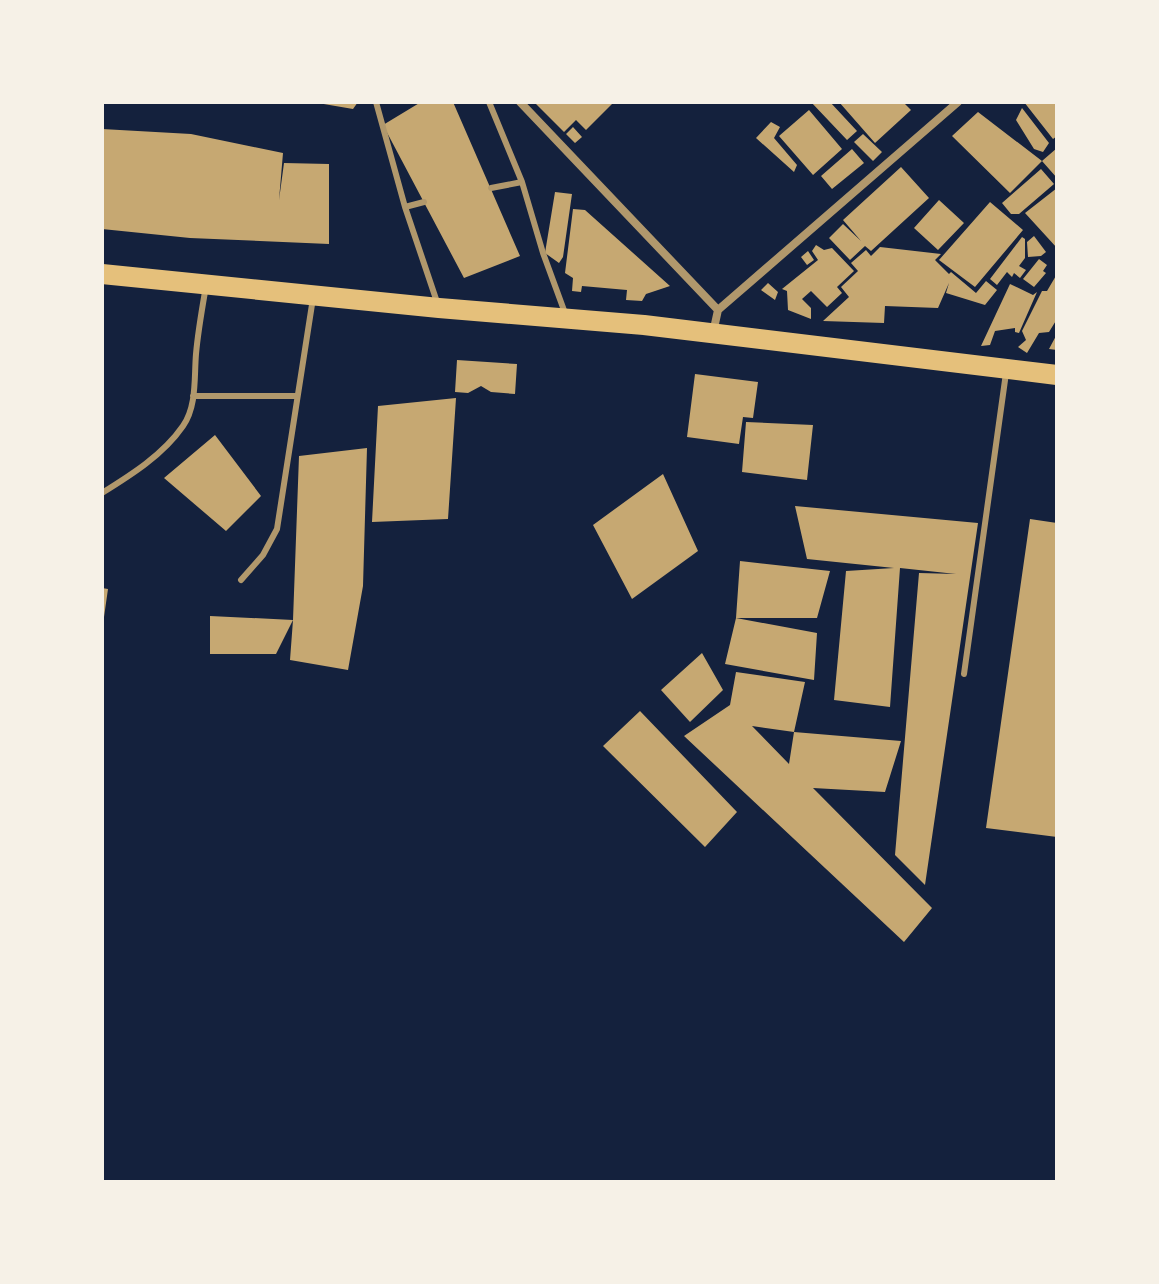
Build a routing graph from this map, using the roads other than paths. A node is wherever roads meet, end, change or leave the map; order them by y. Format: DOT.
graph roads {
  1 [pos="376,102"];
  2 [pos="489,102"];
  3 [pos="520,102"];
  4 [pos="958,102"];
  5 [pos="522,182"];
  6 [pos="491,188"];
  7 [pos="424,202"];
  8 [pos="405,207"];
  9 [pos="102,274"];
  10 [pos="206,284"];
  11 [pos="313,295"];
  12 [pos="439,308"];
  13 [pos="718,310"];
  14 [pos="568,320"];
  15 [pos="713,333"];
  16 [pos="1007,368"];
  17 [pos="1057,375"];
  18 [pos="193,396"];
  19 [pos="296,396"];
  20 [pos="102,493"];
  21 [pos="241,580"];
  22 [pos="964,674"];
  1 -- 8 [label="lane"];
  2 -- 5 [label="lane"];
  3 -- 13 [label="street"];
  4 -- 13 [label="street"];
  5 -- 6 [label="lane"];
  5 -- 14 [label="lane"];
  7 -- 8 [label="lane"];
  8 -- 12 [label="lane"];
  9 -- 10 [label="main road"];
  10 -- 11 [label="main road"];
  10 -- 18 [label="lane"];
  11 -- 12 [label="main road"];
  11 -- 19 [label="lane"];
  12 -- 14 [label="main road"];
  13 -- 15 [label="street"];
  14 -- 15 [label="main road"];
  15 -- 16 [label="main road"];
  16 -- 17 [label="main road"];
  16 -- 22 [label="lane"];
  18 -- 19 [label="lane"];
  18 -- 20 [label="lane"];
  19 -- 21 [label="lane"];
}
